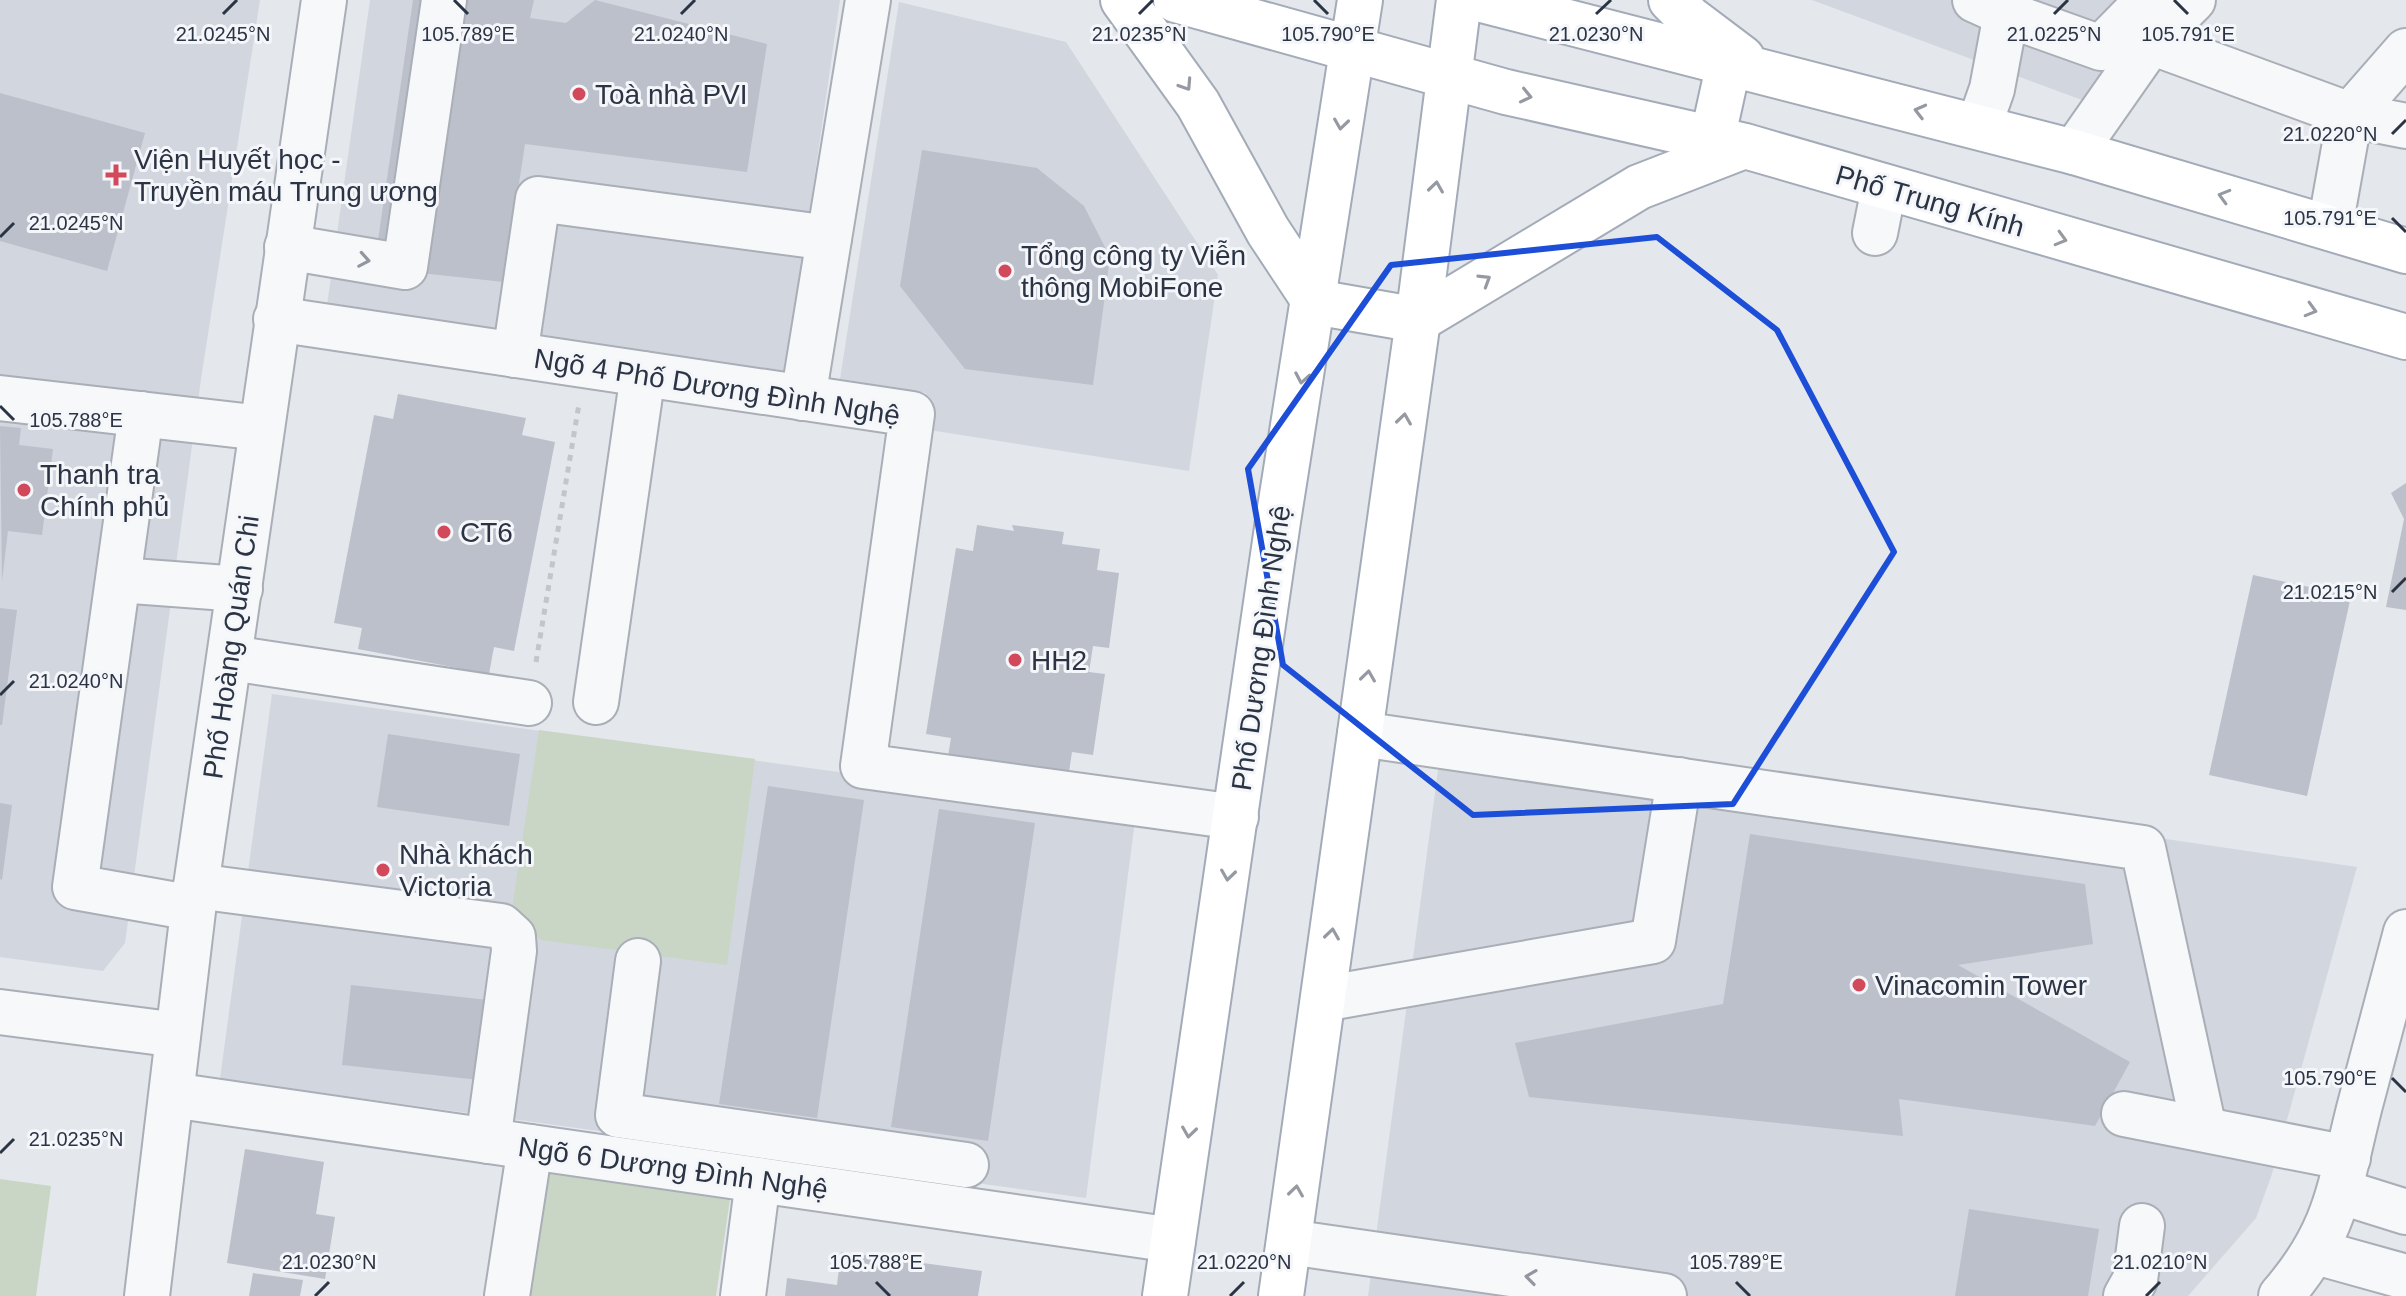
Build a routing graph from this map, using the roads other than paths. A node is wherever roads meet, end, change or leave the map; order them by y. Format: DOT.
graph roads {
  1 [pos="324,0"];
  2 [pos="444,0"];
  3 [pos="868,0"];
  4 [pos="1123,0"];
  5 [pos="1176,0"];
  6 [pos="1360,0"];
  7 [pos="1459,0"];
  8 [pos="1482,0"];
  9 [pos="2193,0"];
  10 [pos="1689,6"];
  11 [pos="1991,7"];
  12 [pos="2150,21"];
  13 [pos="1352,47"];
  14 [pos="2406,51"];
  15 [pos="1744,67"];
  16 [pos="1451,76"];
  17 [pos="2350,115"];
  18 [pos="1979,126"];
  19 [pos="2406,126"];
  20 [pos="1728,143"];
  21 [pos="2074,152"];
  22 [pos="1884,188"];
  23 [pos="2330,227"];
  24 [pos="1875,233"];
  25 [pos="829,238"];
  26 [pos="287,247"];
  27 [pos="2406,251"];
  28 [pos="1315,302"];
  29 [pos="276,319"];
  30 [pos="1418,320"];
  31 [pos="2406,337"];
  32 [pos="515,355"];
  33 [pos="643,374"];
  34 [pos="0,398"];
  35 [pos="803,398"];
  36 [pos="141,414"];
  37 [pos="261,428"];
  38 [pos="119,580"];
  39 [pos="240,589"];
  40 [pos="231,658"];
  41 [pos="596,702"];
  42 [pos="529,703"];
  43 [pos="1360,734"];
  44 [pos="1679,780"];
  45 [pos="1236,817"];
  46 [pos="194,897"];
  47 [pos="2406,932"];
  48 [pos="638,961"];
  49 [pos="1323,999"];
  50 [pos="0,1012"];
  51 [pos="178,1035"];
  52 [pos="172,1095"];
  53 [pos="2124,1114"];
  54 [pos="2204,1129"];
  55 [pos="488,1141"];
  56 [pos="530,1147"];
  57 [pos="966,1165"];
  58 [pos="2345,1175"];
  59 [pos="758,1180"];
  60 [pos="2406,1212"];
  61 [pos="2142,1226"];
  62 [pos="1173,1240"];
  63 [pos="1289,1242"];
  64 [pos="2316,1252"];
  65 [pos="2406,1277"];
  66 [pos="1417,1278"];
  67 [pos="147,1296"];
  68 [pos="507,1296"];
  69 [pos="743,1296"];
  70 [pos="1165,1296"];
  71 [pos="1281,1296"];
  72 [pos="1664,1296"];
  73 [pos="2126,1296"];
  74 [pos="2281,1296"];
  1 -- 26 [label="street, Phố Hoàng Quán Chi"];
  26 -- 2 [label="street, one-way"];
  3 -- 25 [label="street"];
  4 -- 28 [label="main road, one-way"];
  5 -- 13 [label="main road, Phố Trung Kính"];
  6 -- 13 [label="main road, Phố Dương Đình Nghệ"];
  7 -- 16 [label="main road"];
  8 -- 15 [label="main road"];
  9 -- 12 [label="street"];
  10 -- 15 [label="main road"];
  11 -- 12 [label="street"];
  11 -- 18 [label="street"];
  12 -- 17 [label="street"];
  12 -- 21 [label="street"];
  13 -- 16 [label="main road, Phố Trung Kính"];
  13 -- 28 [label="main road, Phố Dương Đình Nghệ, one-way"];
  14 -- 17 [label="street"];
  18 -- 15 [label="main road, one-way"];
  15 -- 20 [label="main road"];
  16 -- 20 [label="main road, Phố Trung Kính, one-way"];
  30 -- 16 [label="main road, one-way"];
  17 -- 19 [label="street"];
  17 -- 23 [label="street"];
  18 -- 21 [label="main road"];
  20 -- 22 [label="main road, Phố Trung Kính"];
  30 -- 20 [label="main road, one-way"];
  23 -- 21 [label="main road, one-way"];
  22 -- 24 [label="street"];
  22 -- 31 [label="main road, Phố Trung Kính, one-way"];
  23 -- 27 [label="main road"];
  25 -- 32 [label="street"];
  25 -- 35 [label="street"];
  26 -- 29 [label="street, Phố Hoàng Quán Chi"];
  28 -- 30 [label="main road"];
  28 -- 45 [label="main road, Phố Dương Đình Nghệ, one-way"];
  29 -- 32 [label="street, Ngõ 4 Phố Dương Đình Nghệ"];
  29 -- 37 [label="street, Phố Hoàng Quán Chi"];
  43 -- 30 [label="main road, one-way"];
  32 -- 33 [label="street, Ngõ 4 Phố Dương Đình Nghệ"];
  33 -- 35 [label="street, Ngõ 4 Phố Dương Đình Nghệ"];
  33 -- 41 [label="street"];
  34 -- 36 [label="street"];
  35 -- 45 [label="street, Ngõ 4 Phố Dương Đình Nghệ"];
  36 -- 37 [label="street"];
  36 -- 38 [label="street"];
  37 -- 39 [label="street, Phố Hoàng Quán Chi"];
  38 -- 39 [label="street"];
  38 -- 46 [label="street"];
  39 -- 40 [label="street, Phố Hoàng Quán Chi"];
  40 -- 42 [label="street"];
  40 -- 46 [label="street, Phố Hoàng Quán Chi"];
  43 -- 44 [label="street"];
  49 -- 43 [label="main road, one-way"];
  44 -- 49 [label="street"];
  44 -- 54 [label="street"];
  45 -- 62 [label="main road, Phố Dương Đình Nghệ, one-way"];
  46 -- 51 [label="street, Phố Hoàng Quán Chi"];
  46 -- 55 [label="street"];
  47 -- 58 [label="street"];
  48 -- 57 [label="street"];
  63 -- 49 [label="main road, one-way"];
  50 -- 51 [label="street"];
  51 -- 52 [label="street, Phố Hoàng Quán Chi"];
  52 -- 55 [label="street, Ngõ 6 Dương Đình Nghệ"];
  52 -- 67 [label="street, Phố Hoàng Quán Chi"];
  53 -- 54 [label="street"];
  54 -- 58 [label="street"];
  55 -- 56 [label="street, Ngõ 6 Dương Đình Nghệ"];
  56 -- 59 [label="street, Ngõ 6 Dương Đình Nghệ"];
  56 -- 68 [label="street"];
  58 -- 60 [label="street"];
  58 -- 64 [label="street"];
  59 -- 62 [label="street, Ngõ 6 Dương Đình Nghệ"];
  59 -- 69 [label="street"];
  61 -- 73 [label="street"];
  62 -- 70 [label="main road, Phố Dương Đình Nghệ"];
  63 -- 66 [label="street"];
  63 -- 71 [label="main road"];
  64 -- 65 [label="street"];
  64 -- 74 [label="street"];
  72 -- 66 [label="street, one-way"];
}
